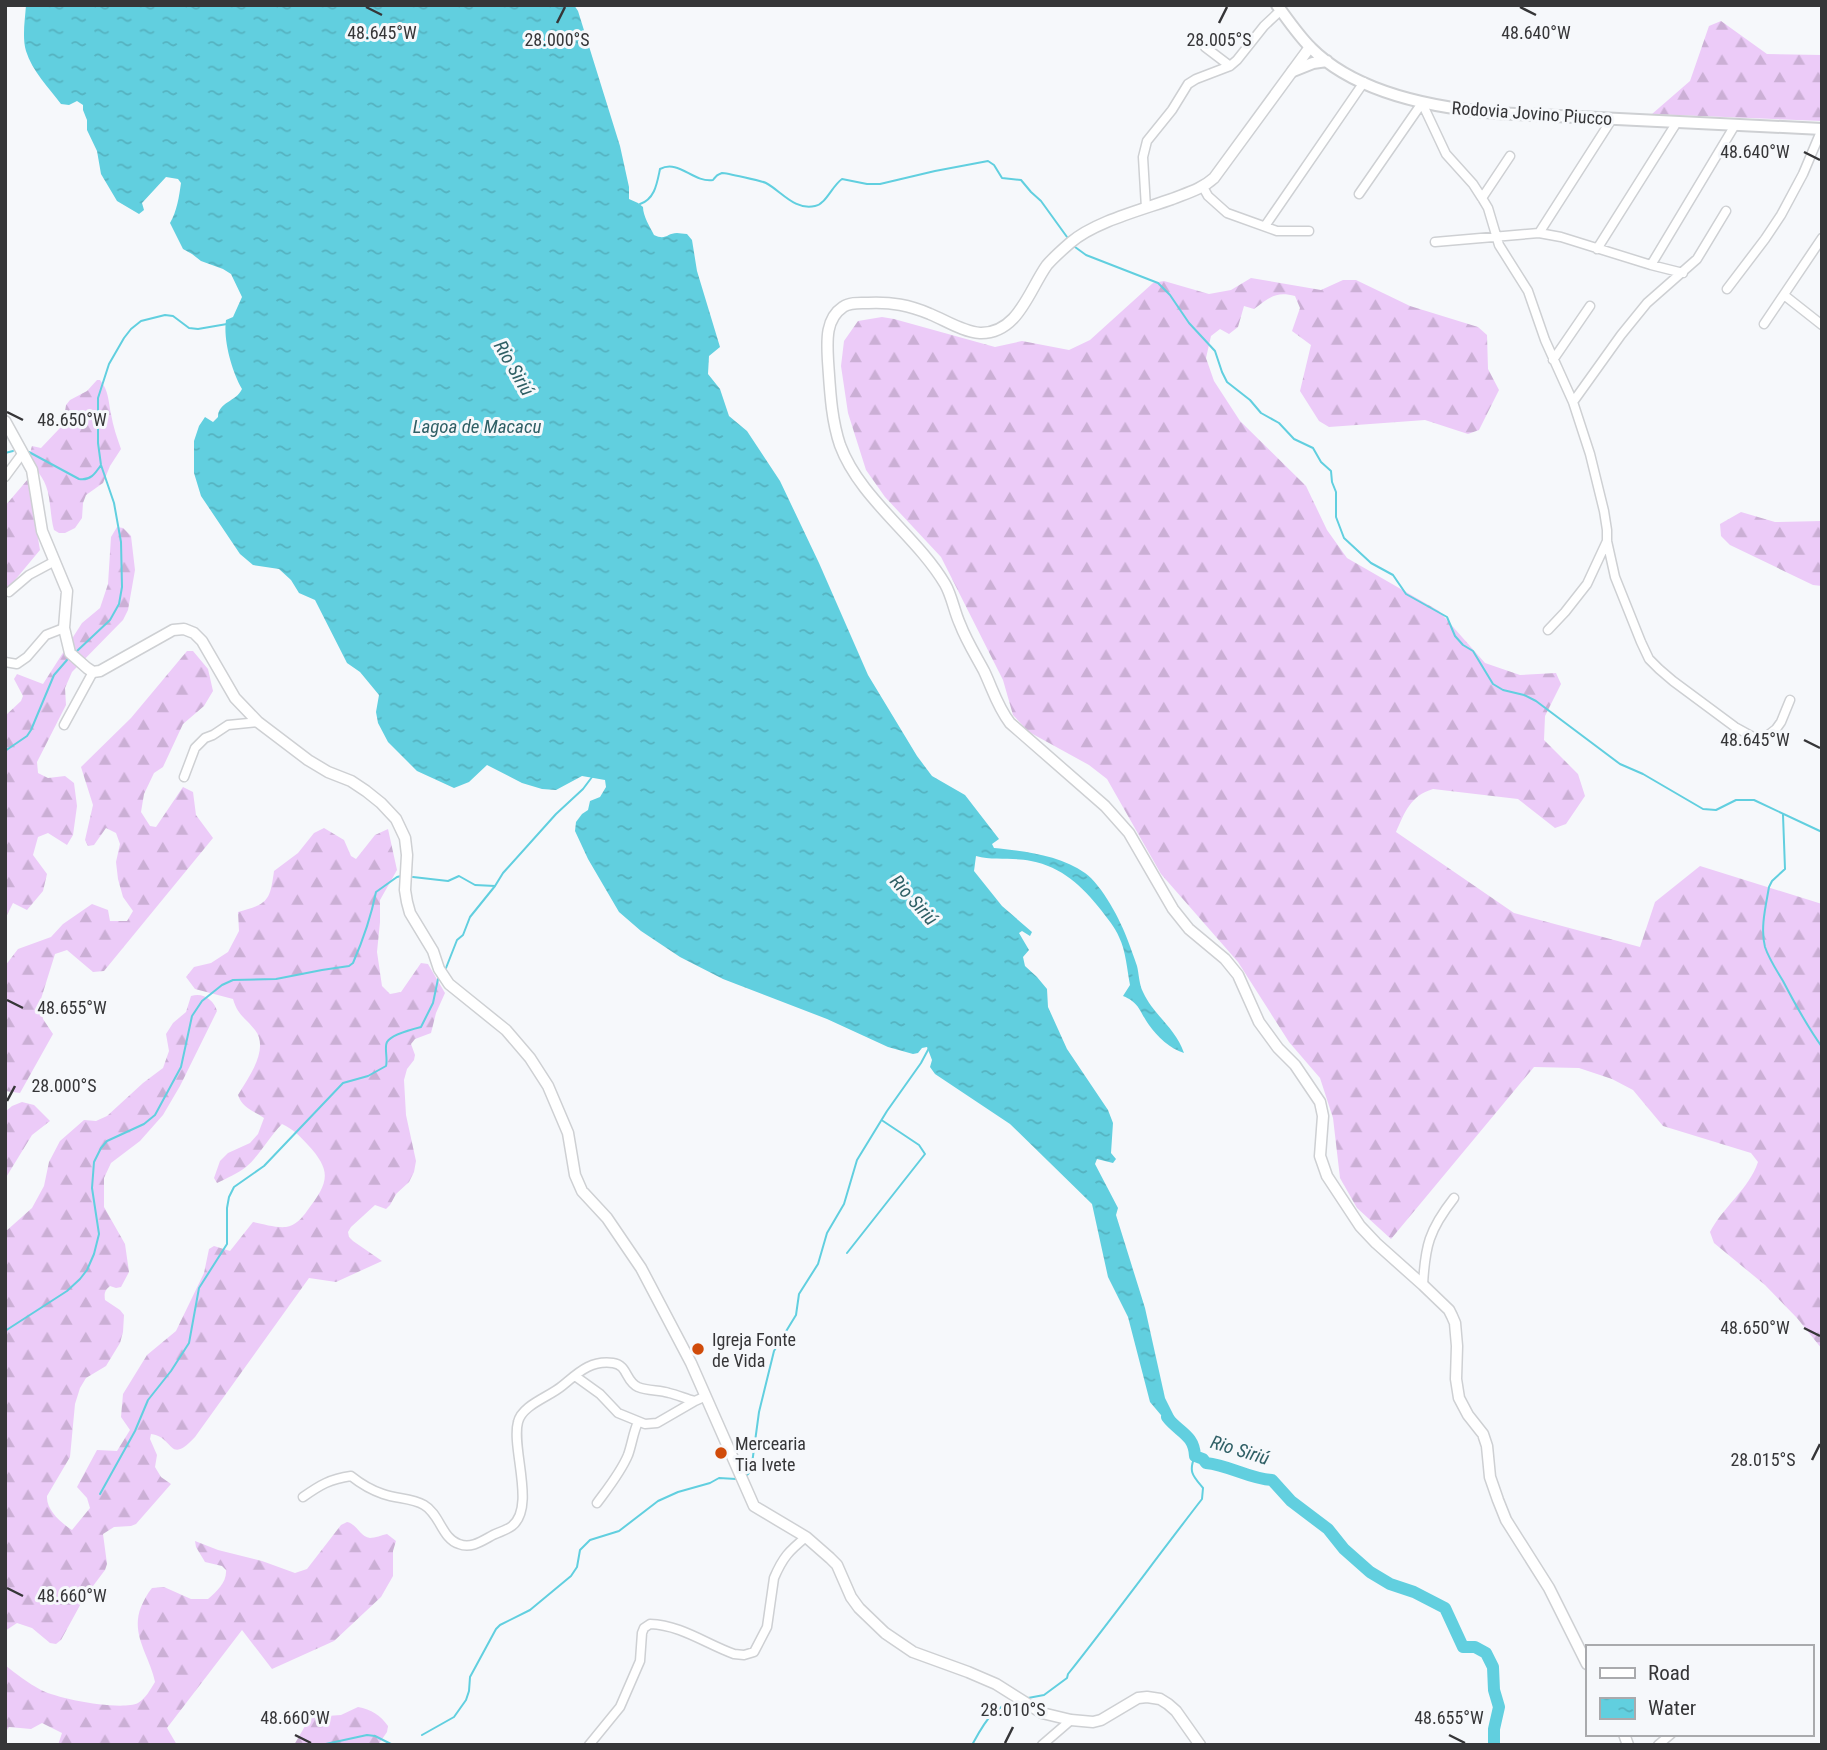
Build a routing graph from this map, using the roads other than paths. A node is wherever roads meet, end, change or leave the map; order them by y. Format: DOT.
graph roads {
  1 [pos="1279,8"];
  2 [pos="1205,47"];
  3 [pos="1310,47"];
  4 [pos="1327,61"];
  5 [pos="1230,66"];
  6 [pos="1293,71"];
  7 [pos="1364,82"];
  8 [pos="1422,103"];
  9 [pos="1612,119"];
  10 [pos="1677,122"];
  11 [pos="1735,125"];
  12 [pos="1822,129"];
  13 [pos="1510,156"];
  14 [pos="1203,187"];
  15 [pos="1359,194"];
  16 [pos="1482,198"];
  17 [pos="1146,208"];
  18 [pos="1726,211"];
  19 [pos="1265,226"];
  20 [pos="1309,231"];
  21 [pos="1539,233"];
  22 [pos="1497,236"];
  23 [pos="1822,238"];
  24 [pos="1435,242"];
  25 [pos="1597,248"];
  26 [pos="1651,265"];
  27 [pos="1683,273"];
  28 [pos="1727,289"];
  29 [pos="1784,295"];
  30 [pos="1590,306"];
  31 [pos="1764,324"];
  32 [pos="1822,325"];
  33 [pos="1553,360"];
  34 [pos="1573,402"];
  35 [pos="5,421"];
  36 [pos="22,454"];
  37 [pos="5,477"];
  38 [pos="1607,541"];
  39 [pos="55,561"];
  40 [pos="9,592"];
  41 [pos="64,628"];
  42 [pos="1548,630"];
  43 [pos="5,662"];
  44 [pos="93,672"];
  45 [pos="1790,700"];
  46 [pos="258,722"];
  47 [pos="64,725"];
  48 [pos="184,777"];
  49 [pos="1454,1198"];
  50 [pos="1423,1285"];
  51 [pos="575,1376"];
  52 [pos="706,1396"];
  53 [pos="695,1401"];
  54 [pos="638,1422"];
  55 [pos="303,1497"];
  56 [pos="597,1503"];
  57 [pos="806,1537"];
  58 [pos="1586,1662"];
  59 [pos="1071,1720"];
  60 [pos="589,1745"];
  61 [pos="1042,1745"];
  62 [pos="1200,1745"];
  1 -- 3 [label="main road, Rodovia Jovino Piucco"];
  1 -- 5 [label="street"];
  2 -- 5 [label="street"];
  3 -- 4 [label="main road, Rodovia Jovino Piucco"];
  3 -- 6 [label="street"];
  4 -- 6 [label="main road"];
  4 -- 7 [label="main road, Rodovia Jovino Piucco"];
  5 -- 17 [label="street"];
  6 -- 14 [label="street"];
  7 -- 8 [label="main road, Rodovia Jovino Piucco"];
  7 -- 19 [label="street"];
  8 -- 9 [label="main road, Rodovia Jovino Piucco"];
  8 -- 15 [label="street"];
  8 -- 16 [label="street"];
  9 -- 10 [label="main road, Rodovia Jovino Piucco"];
  9 -- 21 [label="street"];
  10 -- 11 [label="main road, Rodovia Jovino Piucco"];
  10 -- 25 [label="street"];
  11 -- 12 [label="main road, Rodovia Jovino Piucco"];
  11 -- 26 [label="street"];
  12 -- 28 [label="street"];
  13 -- 16 [label="street"];
  14 -- 17 [label="street"];
  14 -- 19 [label="street"];
  16 -- 22 [label="street"];
  17 -- 50 [label="street"];
  18 -- 27 [label="street"];
  19 -- 20 [label="street"];
  21 -- 22 [label="street"];
  21 -- 25 [label="street"];
  22 -- 24 [label="street"];
  22 -- 33 [label="street"];
  23 -- 29 [label="street"];
  25 -- 26 [label="street"];
  26 -- 27 [label="street"];
  27 -- 34 [label="street"];
  29 -- 31 [label="street"];
  29 -- 32 [label="street"];
  30 -- 33 [label="street"];
  33 -- 34 [label="street"];
  34 -- 38 [label="street"];
  35 -- 36 [label="street"];
  36 -- 37 [label="street"];
  36 -- 39 [label="street"];
  38 -- 42 [label="street"];
  38 -- 45 [label="street"];
  39 -- 40 [label="street"];
  39 -- 41 [label="street"];
  41 -- 43 [label="street"];
  41 -- 44 [label="street"];
  44 -- 46 [label="street"];
  44 -- 47 [label="street"];
  46 -- 48 [label="street"];
  46 -- 52 [label="street"];
  49 -- 50 [label="street"];
  50 -- 58 [label="street"];
  51 -- 53 [label="street"];
  51 -- 54 [label="street"];
  51 -- 55 [label="street"];
  52 -- 53 [label="street"];
  52 -- 57 [label="street"];
  53 -- 54 [label="street"];
  54 -- 56 [label="street"];
  57 -- 59 [label="street"];
  57 -- 60 [label="street"];
  59 -- 61 [label="street"];
  59 -- 62 [label="street"];
}
